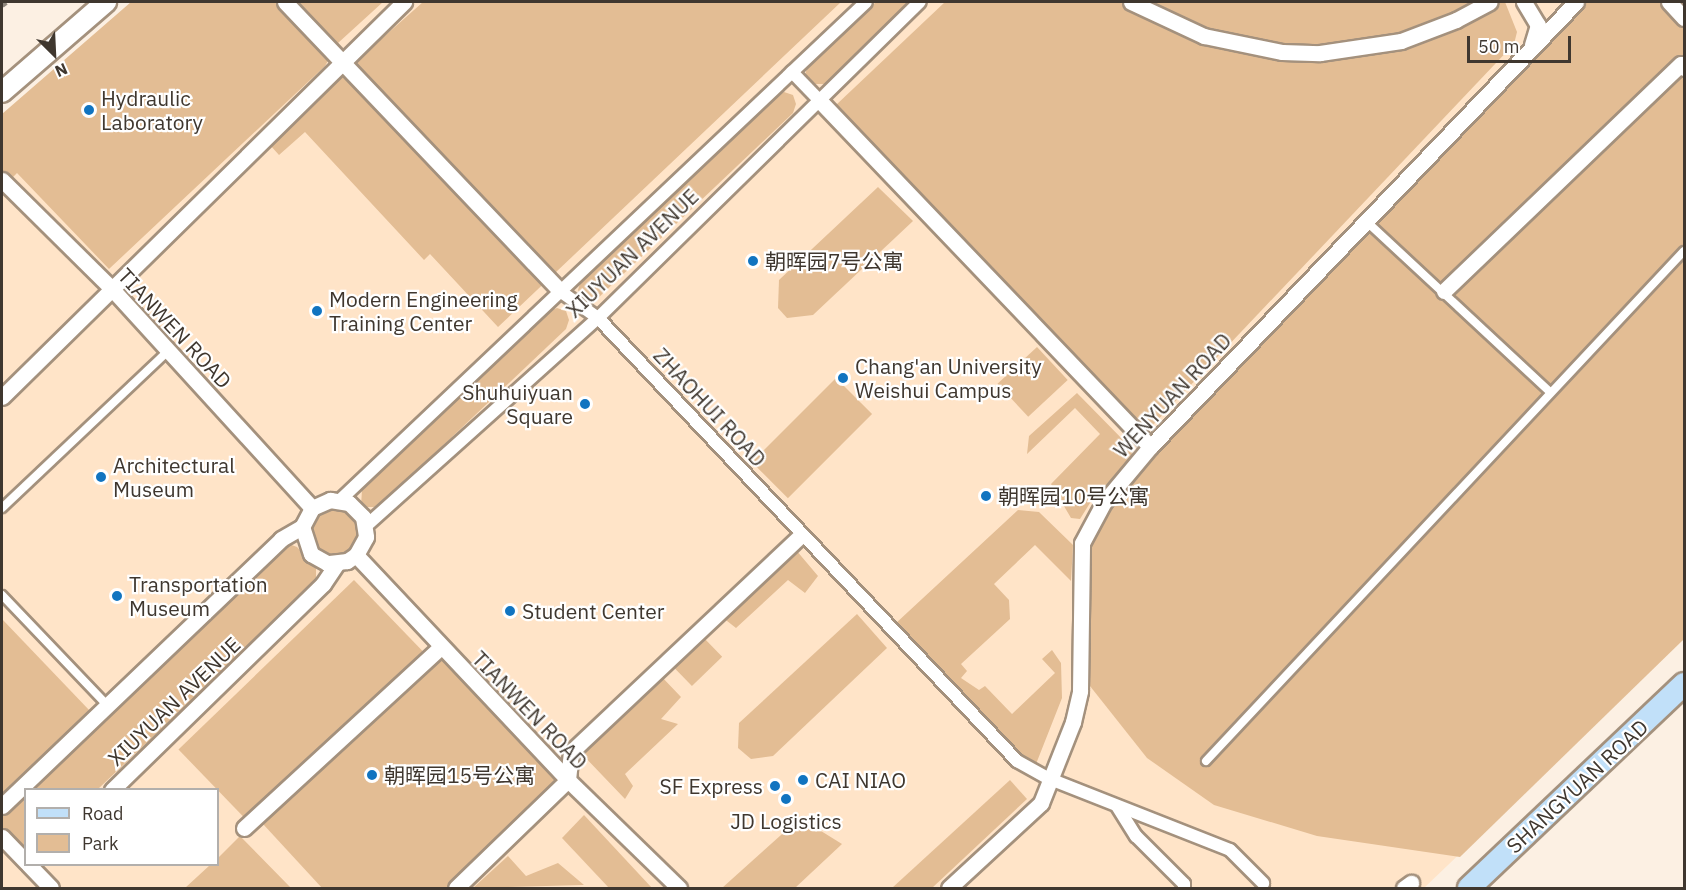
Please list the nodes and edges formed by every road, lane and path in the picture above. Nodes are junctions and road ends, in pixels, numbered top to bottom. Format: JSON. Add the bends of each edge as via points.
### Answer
{"nodes":[{"id":1,"x":106,"y":2,"type":"edge"},
{"id":2,"x":285,"y":2,"type":"edge"},
{"id":3,"x":404,"y":2,"type":"edge"},
{"id":4,"x":866,"y":2,"type":"edge"},
{"id":5,"x":920,"y":2,"type":"edge"},
{"id":6,"x":1131,"y":2,"type":"edge"},
{"id":7,"x":1490,"y":2,"type":"edge"},
{"id":8,"x":1524,"y":2,"type":"edge"},
{"id":9,"x":1576,"y":2,"type":"edge"},
{"id":10,"x":1669,"y":2,"type":"edge"},
{"id":11,"x":1684,"y":18,"type":"edge"},
{"id":12,"x":1532,"y":46,"type":"junction"},
{"id":13,"x":341,"y":61,"type":"junction"},
{"id":14,"x":1684,"y":68,"type":"edge"},
{"id":15,"x":792,"y":72,"type":"junction"},
{"id":16,"x":2,"y":92,"type":"edge"},
{"id":17,"x":818,"y":99,"type":"junction"},
{"id":18,"x":2,"y":180,"type":"edge"},
{"id":19,"x":1366,"y":221,"type":"junction"},
{"id":20,"x":1684,"y":251,"type":"edge"},
{"id":21,"x":113,"y":290,"type":"junction"},
{"id":22,"x":560,"y":291,"type":"junction"},
{"id":23,"x":1444,"y":291,"type":"junction"},
{"id":24,"x":598,"y":318,"type":"junction"},
{"id":25,"x":168,"y":351,"type":"junction"},
{"id":26,"x":1550,"y":392,"type":"junction"},
{"id":27,"x":2,"y":397,"type":"edge"},
{"id":28,"x":1149,"y":447,"type":"junction"},
{"id":29,"x":340,"y":500,"type":"junction"},
{"id":30,"x":2,"y":508,"type":"edge"},
{"id":31,"x":312,"y":508,"type":"junction"},
{"id":32,"x":366,"y":526,"type":"junction"},
{"id":33,"x":302,"y":527,"type":"junction"},
{"id":34,"x":801,"y":535,"type":"junction"},
{"id":35,"x":356,"y":555,"type":"junction"},
{"id":36,"x":337,"y":563,"type":"junction"},
{"id":37,"x":2,"y":595,"type":"edge"},
{"id":38,"x":441,"y":647,"type":"junction"},
{"id":39,"x":1684,"y":684,"type":"edge"},
{"id":40,"x":1684,"y":704,"type":"edge"},
{"id":41,"x":107,"y":705,"type":"junction"},
{"id":42,"x":1206,"y":761,"type":"dead end"},
{"id":43,"x":1050,"y":779,"type":"junction"},
{"id":44,"x":568,"y":780,"type":"junction"},
{"id":45,"x":113,"y":788,"type":"edge"},
{"id":46,"x":2,"y":806,"type":"edge"},
{"id":47,"x":1117,"y":806,"type":"junction"},
{"id":48,"x":244,"y":828,"type":"dead end"},
{"id":49,"x":2,"y":837,"type":"edge"},
{"id":50,"x":24,"y":860,"type":"edge"},
{"id":51,"x":30,"y":866,"type":"edge"},
{"id":52,"x":1263,"y":883,"type":"dead end"},
{"id":53,"x":51,"y":888,"type":"edge"},
{"id":54,"x":456,"y":888,"type":"edge"},
{"id":55,"x":679,"y":888,"type":"edge"},
{"id":56,"x":949,"y":888,"type":"edge"},
{"id":57,"x":1184,"y":888,"type":"edge"},
{"id":58,"x":1469,"y":888,"type":"edge"},
{"id":59,"x":1490,"y":888,"type":"edge"}],
"edges":[{"from":1,"to":16,"type":"street"},
{"from":2,"to":13,"type":"street","name":"ZHAOHUI ROAD"},
{"from":3,"to":13,"type":"street"},
{"from":4,"to":15,"type":"street","name":"XIUYUAN AVENUE"},
{"from":5,"to":17,"type":"street","name":"XIUYUAN AVENUE"},
{"from":6,"to":7,"type":"street","via":[[1204,36],[1282,52],[1320,53],[1401,41],[1456,21]]},
{"from":8,"to":12,"type":"street","via":[[1538,25]]},
{"from":9,"to":12,"type":"street","name":"WENYUAN ROAD"},
{"from":10,"to":11,"type":"street"},
{"from":12,"to":19,"type":"street","name":"WENYUAN ROAD"},
{"from":13,"to":21,"type":"street"},
{"from":13,"to":22,"type":"street","name":"ZHAOHUI ROAD"},
{"from":14,"to":23,"type":"street","via":[[1681,64]]},
{"from":15,"to":17,"type":"street"},
{"from":15,"to":22,"type":"street","name":"XIUYUAN AVENUE"},
{"from":17,"to":24,"type":"street","name":"XIUYUAN AVENUE"},
{"from":17,"to":28,"type":"street"},
{"from":18,"to":21,"type":"street","name":"TIANWEN ROAD"},
{"from":19,"to":23,"type":"lane"},
{"from":19,"to":28,"type":"street","name":"WENYUAN ROAD"},
{"from":20,"to":26,"type":"lane"},
{"from":21,"to":25,"type":"street","name":"TIANWEN ROAD"},
{"from":21,"to":27,"type":"street"},
{"from":22,"to":24,"type":"street","name":"ZHAOHUI ROAD"},
{"from":22,"to":29,"type":"street","name":"XIUYUAN AVENUE"},
{"from":23,"to":26,"type":"lane"},
{"from":24,"to":32,"type":"street","name":"XIUYUAN AVENUE"},
{"from":24,"to":34,"type":"street","name":"ZHAOHUI ROAD"},
{"from":25,"to":30,"type":"lane"},
{"from":25,"to":31,"type":"street","name":"TIANWEN ROAD"},
{"from":26,"to":42,"type":"lane"},
{"from":28,"to":43,"type":"street","name":"WENYUAN ROAD","via":[[1104,502],[1082,543],[1080,691],[1073,723]]},
{"from":29,"to":31,"type":"street"},
{"from":29,"to":32,"type":"street","via":[[357,509]]},
{"from":31,"to":33,"type":"street"},
{"from":32,"to":35,"type":"street","via":[[366,537]]},
{"from":33,"to":36,"type":"street","via":[[311,554]]},
{"from":33,"to":41,"type":"street","name":"XIUYUAN AVENUE","via":[[281,539]]},
{"from":34,"to":43,"type":"street","name":"ZHAOHUI ROAD","via":[[1017,761]]},
{"from":34,"to":44,"type":"street","via":[[571,752]]},
{"from":35,"to":36,"type":"street"},
{"from":35,"to":38,"type":"street","name":"TIANWEN ROAD"},
{"from":36,"to":45,"type":"street","name":"XIUYUAN AVENUE","via":[[323,584]]},
{"from":37,"to":41,"type":"lane"},
{"from":38,"to":44,"type":"street","name":"TIANWEN ROAD"},
{"from":38,"to":48,"type":"street"},
{"from":39,"to":58,"type":"main road","name":"SHANGYUAN ROAD"},
{"from":40,"to":59,"type":"main road","name":"SHANGYUAN ROAD"},
{"from":41,"to":46,"type":"street","name":"XIUYUAN AVENUE"},
{"from":43,"to":47,"type":"street","name":"ZHAOHUI ROAD"},
{"from":43,"to":56,"type":"street","name":"WENYUAN ROAD","via":[[1041,802]]},
{"from":44,"to":54,"type":"street"},
{"from":44,"to":55,"type":"street","name":"TIANWEN ROAD"},
{"from":47,"to":52,"type":"street","name":"ZHAOHUI ROAD","via":[[1230,850]]},
{"from":47,"to":57,"type":"street","via":[[1136,836]]},
{"from":49,"to":50,"type":"street"},
{"from":51,"to":53,"type":"street"}]}
